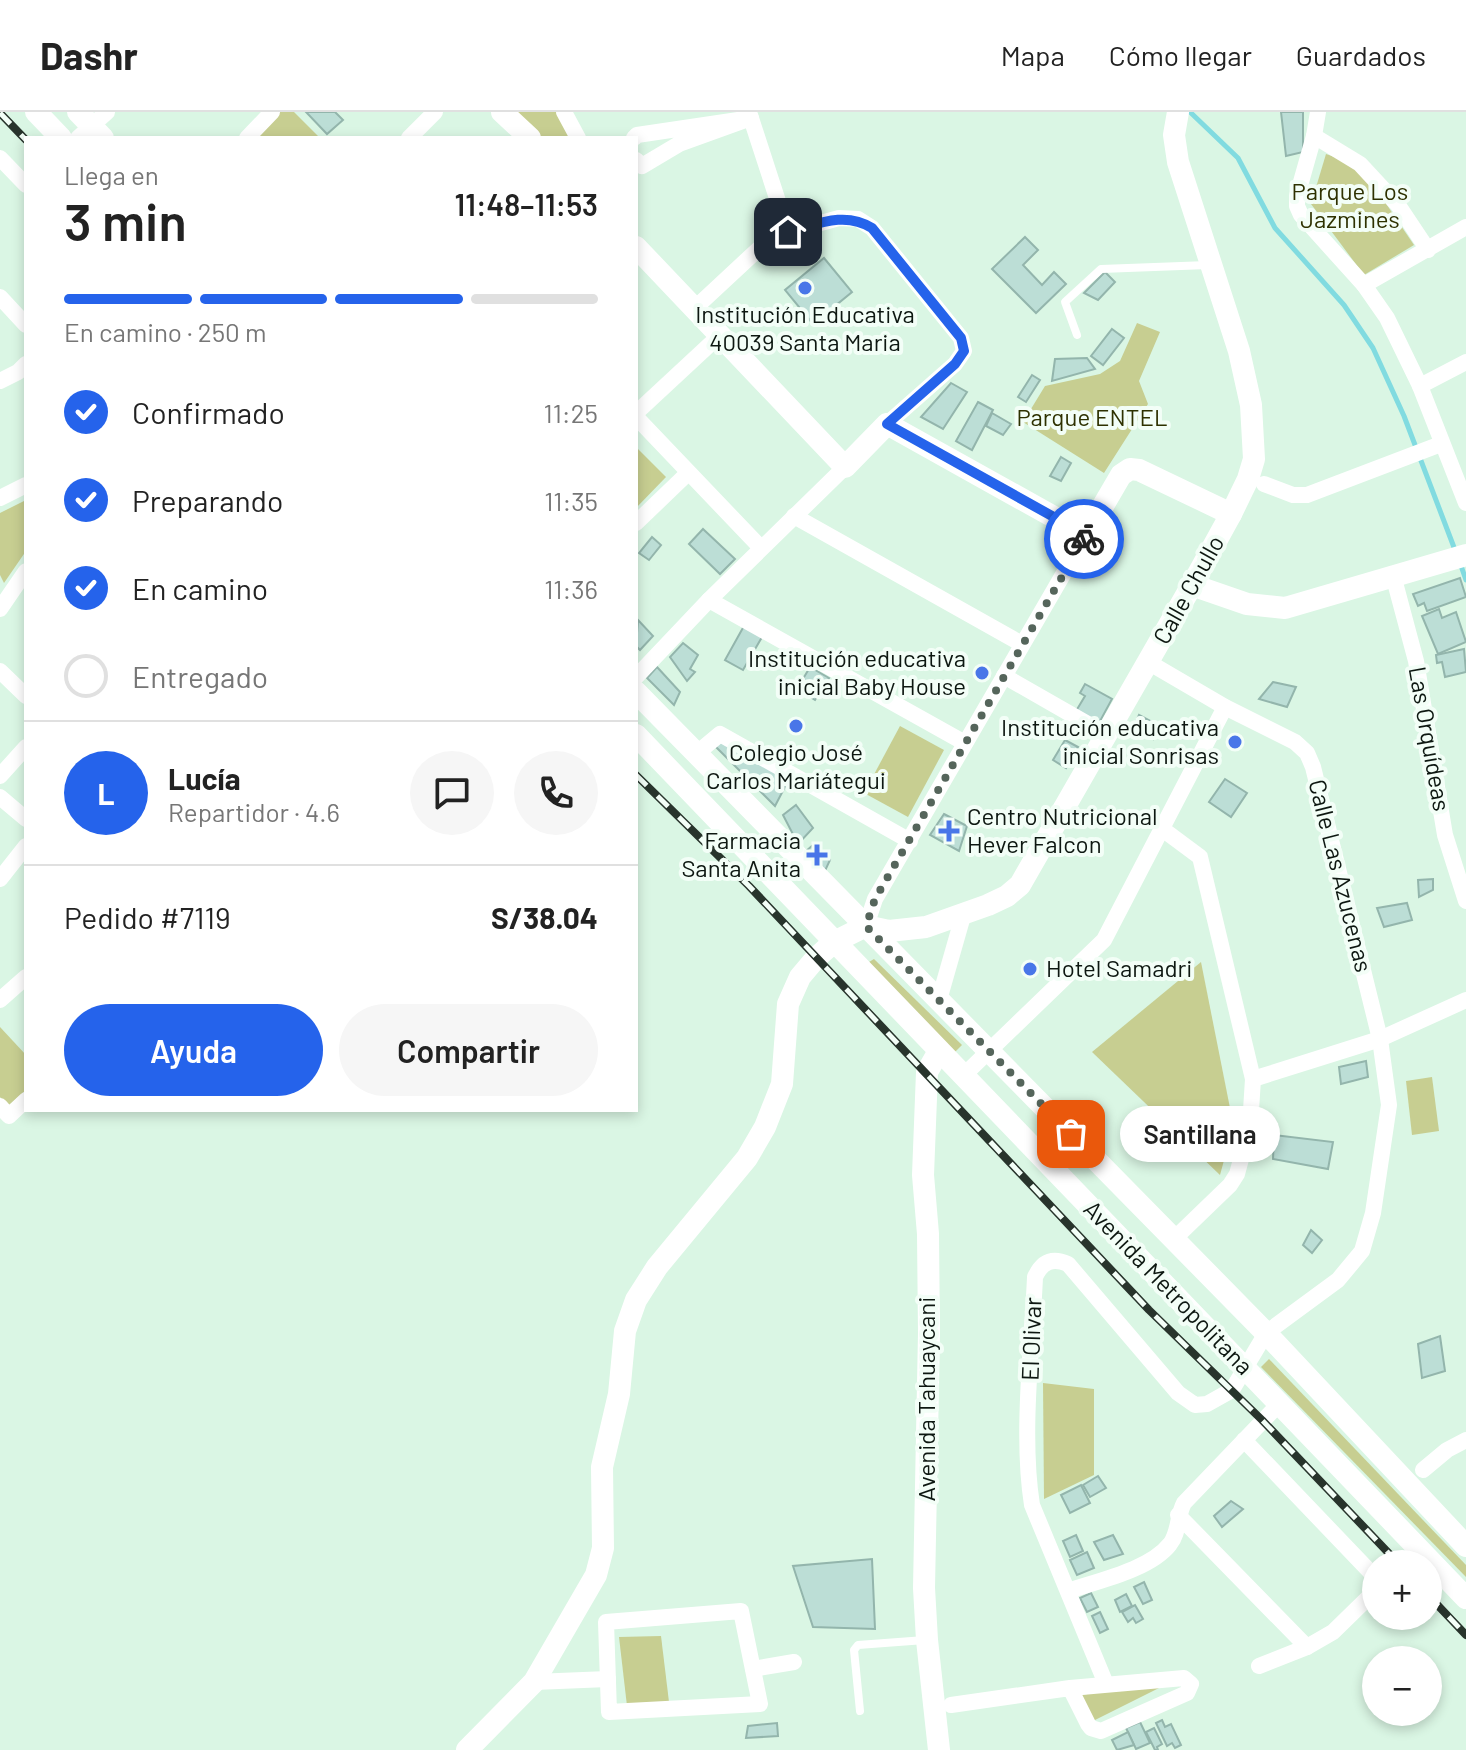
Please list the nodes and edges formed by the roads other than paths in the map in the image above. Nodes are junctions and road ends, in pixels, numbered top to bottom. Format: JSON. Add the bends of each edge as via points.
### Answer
{"nodes":[{"id":1,"x":36,"y":112,"type":"edge"},
{"id":2,"x":272,"y":112,"type":"edge"},
{"id":3,"x":435,"y":112,"type":"edge"},
{"id":4,"x":502,"y":112,"type":"edge"},
{"id":5,"x":564,"y":112,"type":"edge"},
{"id":6,"x":1318,"y":112,"type":"edge"},
{"id":7,"x":1177,"y":114,"type":"edge"},
{"id":8,"x":750,"y":115,"type":"edge"},
{"id":9,"x":59,"y":136,"type":"edge"},
{"id":10,"x":249,"y":136,"type":"edge"},
{"id":11,"x":411,"y":136,"type":"edge"},
{"id":12,"x":528,"y":136,"type":"edge"},
{"id":13,"x":577,"y":136,"type":"edge"},
{"id":14,"x":636,"y":136,"type":"edge"},
{"id":15,"x":1314,"y":136,"type":"junction"},
{"id":16,"x":0,"y":158,"type":"edge"},
{"id":17,"x":638,"y":162,"type":"edge"},
{"id":18,"x":24,"y":183,"type":"edge"},
{"id":19,"x":1466,"y":227,"type":"edge"},
{"id":20,"x":788,"y":232,"type":"junction"},
{"id":21,"x":1428,"y":250,"type":"junction"},
{"id":22,"x":638,"y":251,"type":"edge"},
{"id":23,"x":1212,"y":265,"type":"junction"},
{"id":24,"x":1364,"y":285,"type":"junction"},
{"id":25,"x":0,"y":297,"type":"edge"},
{"id":26,"x":694,"y":309,"type":"junction"},
{"id":27,"x":24,"y":323,"type":"edge"},
{"id":28,"x":720,"y":335,"type":"junction"},
{"id":29,"x":1077,"y":335,"type":"dead end"},
{"id":30,"x":1466,"y":362,"type":"edge"},
{"id":31,"x":24,"y":366,"type":"edge"},
{"id":32,"x":0,"y":381,"type":"edge"},
{"id":33,"x":1420,"y":386,"type":"junction"},
{"id":34,"x":638,"y":413,"type":"edge"},
{"id":35,"x":638,"y":417,"type":"edge"},
{"id":36,"x":887,"y":424,"type":"junction"},
{"id":37,"x":1426,"y":450,"type":"junction"},
{"id":38,"x":845,"y":467,"type":"junction"},
{"id":39,"x":688,"y":473,"type":"junction"},
{"id":40,"x":1264,"y":484,"type":"dead end"},
{"id":41,"x":24,"y":486,"type":"edge"},
{"id":42,"x":0,"y":498,"type":"edge"},
{"id":43,"x":1466,"y":503,"type":"edge"},
{"id":44,"x":1231,"y":514,"type":"junction"},
{"id":45,"x":794,"y":516,"type":"junction"},
{"id":46,"x":638,"y":521,"type":"edge"},
{"id":47,"x":1086,"y":535,"type":"junction"},
{"id":48,"x":761,"y":548,"type":"junction"},
{"id":49,"x":1465,"y":555,"type":"edge"},
{"id":50,"x":24,"y":574,"type":"edge"},
{"id":51,"x":1397,"y":574,"type":"junction"},
{"id":52,"x":1192,"y":585,"type":"junction"},
{"id":53,"x":709,"y":600,"type":"junction"},
{"id":54,"x":0,"y":609,"type":"edge"},
{"id":55,"x":1022,"y":644,"type":"junction"},
{"id":56,"x":1148,"y":662,"type":"junction"},
{"id":57,"x":0,"y":671,"type":"edge"},
{"id":58,"x":638,"y":675,"type":"edge"},
{"id":59,"x":1004,"y":676,"type":"junction"},
{"id":60,"x":24,"y":694,"type":"edge"},
{"id":61,"x":638,"y":694,"type":"edge"},
{"id":62,"x":1225,"y":707,"type":"junction"},
{"id":63,"x":1107,"y":735,"type":"junction"},
{"id":64,"x":638,"y":737,"type":"edge"},
{"id":65,"x":965,"y":743,"type":"junction"},
{"id":66,"x":24,"y":749,"type":"edge"},
{"id":67,"x":696,"y":754,"type":"junction"},
{"id":68,"x":0,"y":776,"type":"edge"},
{"id":69,"x":0,"y":797,"type":"edge"},
{"id":70,"x":24,"y":817,"type":"edge"},
{"id":71,"x":1161,"y":828,"type":"junction"},
{"id":72,"x":910,"y":841,"type":"junction"},
{"id":73,"x":24,"y":849,"type":"edge"},
{"id":74,"x":0,"y":879,"type":"edge"},
{"id":75,"x":1466,"y":901,"type":"edge"},
{"id":76,"x":963,"y":916,"type":"junction"},
{"id":77,"x":866,"y":926,"type":"junction"},
{"id":78,"x":834,"y":942,"type":"junction"},
{"id":79,"x":24,"y":979,"type":"edge"},
{"id":80,"x":0,"y":1000,"type":"edge"},
{"id":81,"x":939,"y":1000,"type":"junction"},
{"id":82,"x":1466,"y":1000,"type":"edge"},
{"id":83,"x":1380,"y":1039,"type":"junction"},
{"id":84,"x":988,"y":1050,"type":"junction"},
{"id":85,"x":939,"y":1051,"type":"junction"},
{"id":86,"x":963,"y":1076,"type":"junction"},
{"id":87,"x":1253,"y":1079,"type":"junction"},
{"id":88,"x":24,"y":1101,"type":"edge"},
{"id":89,"x":4,"y":1111,"type":"edge"},
{"id":90,"x":1174,"y":1239,"type":"junction"},
{"id":91,"x":1266,"y":1333,"type":"junction"},
{"id":92,"x":1244,"y":1368,"type":"junction"},
{"id":93,"x":1279,"y":1404,"type":"junction"},
{"id":94,"x":1244,"y":1440,"type":"junction"},
{"id":95,"x":1466,"y":1440,"type":"edge"},
{"id":96,"x":1415,"y":1477,"type":"junction"},
{"id":97,"x":1381,"y":1510,"type":"junction"},
{"id":98,"x":1178,"y":1515,"type":"junction"},
{"id":99,"x":1466,"y":1546,"type":"edge"},
{"id":100,"x":1362,"y":1563,"type":"edge"},
{"id":101,"x":1068,"y":1591,"type":"junction"},
{"id":102,"x":1466,"y":1598,"type":"edge"},
{"id":103,"x":1362,"y":1604,"type":"edge"},
{"id":104,"x":927,"y":1640,"type":"junction"},
{"id":105,"x":1307,"y":1647,"type":"junction"},
{"id":106,"x":794,"y":1662,"type":"dead end"},
{"id":107,"x":1259,"y":1666,"type":"dead end"},
{"id":108,"x":753,"y":1669,"type":"junction"},
{"id":109,"x":608,"y":1679,"type":"junction"},
{"id":110,"x":534,"y":1682,"type":"junction"},
{"id":111,"x":1106,"y":1684,"type":"junction"},
{"id":112,"x":1070,"y":1688,"type":"junction"},
{"id":113,"x":951,"y":1705,"type":"dead end"},
{"id":114,"x":860,"y":1711,"type":"dead end"},
{"id":115,"x":467,"y":1750,"type":"edge"},
{"id":116,"x":939,"y":1750,"type":"edge"}],
"edges":[{"from":1,"to":9,"type":"main road"},
{"from":2,"to":10,"type":"street"},
{"from":3,"to":11,"type":"street"},
{"from":4,"to":12,"type":"main road"},
{"from":5,"to":13,"type":"street"},
{"from":6,"to":15,"type":"street"},
{"from":7,"to":23,"type":"main road","name":"Calle Chullo","via":[[1178,162]]},
{"from":8,"to":14,"type":"street"},
{"from":8,"to":17,"type":"street","via":[[679,144],[642,166]]},
{"from":8,"to":20,"type":"street"},
{"from":15,"to":21,"type":"street","via":[[1360,164],[1398,205]]},
{"from":15,"to":24,"type":"street","via":[[1297,206]]},
{"from":16,"to":18,"type":"street"},
{"from":19,"to":21,"type":"street"},
{"from":20,"to":26,"type":"street","via":[[765,243]]},
{"from":20,"to":36,"type":"street","via":[[839,218],[858,219],[872,228],[961,338],[964,351],[955,364]]},
{"from":21,"to":24,"type":"street"},
{"from":22,"to":26,"type":"main road"},
{"from":23,"to":29,"type":"lane","via":[[1101,269],[1065,302]]},
{"from":23,"to":44,"type":"main road","name":"Calle Chullo","via":[[1239,351],[1254,438],[1248,479]]},
{"from":24,"to":33,"type":"street","via":[[1387,318]]},
{"from":25,"to":27,"type":"street"},
{"from":26,"to":28,"type":"main road"},
{"from":28,"to":34,"type":"street"},
{"from":28,"to":38,"type":"main road"},
{"from":30,"to":33,"type":"street"},
{"from":31,"to":32,"type":"street"},
{"from":33,"to":37,"type":"street"},
{"from":35,"to":39,"type":"street"},
{"from":36,"to":38,"type":"main road"},
{"from":36,"to":47,"type":"main road"},
{"from":37,"to":40,"type":"street","via":[[1307,495]]},
{"from":37,"to":43,"type":"street"},
{"from":38,"to":45,"type":"street"},
{"from":39,"to":46,"type":"street"},
{"from":39,"to":48,"type":"street"},
{"from":41,"to":42,"type":"street"},
{"from":44,"to":47,"type":"main road","via":[[1130,469],[1121,475]]},
{"from":44,"to":52,"type":"main road","name":"Calle Chullo"},
{"from":45,"to":48,"type":"street"},
{"from":45,"to":55,"type":"street"},
{"from":47,"to":55,"type":"street"},
{"from":48,"to":53,"type":"street"},
{"from":49,"to":51,"type":"main road"},
{"from":50,"to":54,"type":"street"},
{"from":51,"to":52,"type":"main road","via":[[1285,608],[1247,604]]},
{"from":51,"to":75,"type":"street","name":"Las Orquídeas","via":[[1445,835]]},
{"from":52,"to":56,"type":"main road","name":"Calle Chullo"},
{"from":53,"to":58,"type":"street"},
{"from":53,"to":65,"type":"street"},
{"from":55,"to":59,"type":"street"},
{"from":56,"to":62,"type":"street","name":"Calle Las Azucenas"},
{"from":56,"to":63,"type":"main road","name":"Calle Chullo"},
{"from":57,"to":60,"type":"street"},
{"from":59,"to":63,"type":"street"},
{"from":59,"to":65,"type":"street"},
{"from":61,"to":67,"type":"main road","name":"Avenida Metropolitana"},
{"from":62,"to":71,"type":"street"},
{"from":62,"to":83,"type":"street","name":"Calle Las Azucenas","via":[[1307,753]]},
{"from":63,"to":76,"type":"main road","name":"Calle Chullo","via":[[1020,885]]},
{"from":64,"to":78,"type":"main road","name":"Avenida Metropolitana"},
{"from":65,"to":72,"type":"street"},
{"from":66,"to":68,"type":"street"},
{"from":67,"to":72,"type":"street","via":[[720,734]]},
{"from":67,"to":77,"type":"main road","name":"Avenida Metropolitana"},
{"from":69,"to":70,"type":"street"},
{"from":71,"to":84,"type":"street","via":[[1104,940]]},
{"from":71,"to":87,"type":"street","via":[[1200,857]]},
{"from":72,"to":77,"type":"street","via":[[875,899]]},
{"from":73,"to":74,"type":"street"},
{"from":76,"to":77,"type":"main road","name":"Calle Chullo","via":[[889,931]]},
{"from":76,"to":81,"type":"street"},
{"from":77,"to":78,"type":"main road"},
{"from":77,"to":81,"type":"main road","name":"Avenida Metropolitana"},
{"from":78,"to":85,"type":"main road","name":"Avenida Metropolitana"},
{"from":78,"to":110,"type":"main road","via":[[800,977],[788,1004],[782,1084],[765,1127],[747,1158],[636,1300],[625,1331],[619,1394],[602,1467],[600,1561]]},
{"from":79,"to":80,"type":"street"},
{"from":81,"to":84,"type":"main road","name":"Avenida Metropolitana"},
{"from":82,"to":83,"type":"street"},
{"from":83,"to":87,"type":"street"},
{"from":83,"to":91,"type":"street","name":"Calle Las Azucenas","via":[[1389,1105],[1362,1251],[1338,1280]]},
{"from":84,"to":86,"type":"street"},
{"from":84,"to":90,"type":"main road","name":"Avenida Metropolitana"},
{"from":85,"to":86,"type":"main road","name":"Avenida Metropolitana"},
{"from":85,"to":104,"type":"main road","name":"Avenida Tahuaycani","via":[[927,1072],[923,1128],[928,1234]]},
{"from":86,"to":92,"type":"main road","name":"Avenida Metropolitana"},
{"from":87,"to":90,"type":"street","via":[[1250,1126],[1237,1174]]},
{"from":88,"to":89,"type":"street"},
{"from":90,"to":91,"type":"main road","name":"Avenida Metropolitana"},
{"from":91,"to":92,"type":"street"},
{"from":91,"to":96,"type":"main road","name":"Avenida Metropolitana"},
{"from":92,"to":93,"type":"main road","name":"Avenida Metropolitana"},
{"from":92,"to":101,"type":"street","name":"El Olivar","via":[[1232,1390],[1195,1405],[1178,1393],[1068,1264],[1048,1261],[1040,1267],[1035,1277],[1029,1481],[1032,1505]]},
{"from":93,"to":94,"type":"street"},
{"from":93,"to":97,"type":"main road","name":"Avenida Metropolitana"},
{"from":94,"to":98,"type":"street"},
{"from":94,"to":100,"type":"street"},
{"from":95,"to":96,"type":"street"},
{"from":96,"to":97,"type":"main road"},
{"from":96,"to":99,"type":"main road","name":"Avenida Metropolitana"},
{"from":97,"to":102,"type":"main road","name":"Avenida Metropolitana"},
{"from":98,"to":101,"type":"street","via":[[1176,1532],[1158,1555]]},
{"from":98,"to":105,"type":"street"},
{"from":101,"to":111,"type":"street","name":"El Olivar"},
{"from":103,"to":105,"type":"street","via":[[1333,1632]]},
{"from":104,"to":114,"type":"lane","via":[[858,1645],[854,1650]]},
{"from":104,"to":116,"type":"main road","name":"Avenida Tahuaycani"},
{"from":105,"to":107,"type":"street"},
{"from":106,"to":108,"type":"street"},
{"from":108,"to":109,"type":"street","via":[[760,1704],[609,1712]]},
{"from":108,"to":109,"type":"street","via":[[741,1611],[606,1622]]},
{"from":109,"to":110,"type":"street"},
{"from":110,"to":115,"type":"main road"},
{"from":111,"to":112,"type":"street"},
{"from":111,"to":112,"type":"street","via":[[1184,1678],[1191,1684],[1187,1693],[1101,1731],[1088,1724]]},
{"from":112,"to":113,"type":"street"}]}
